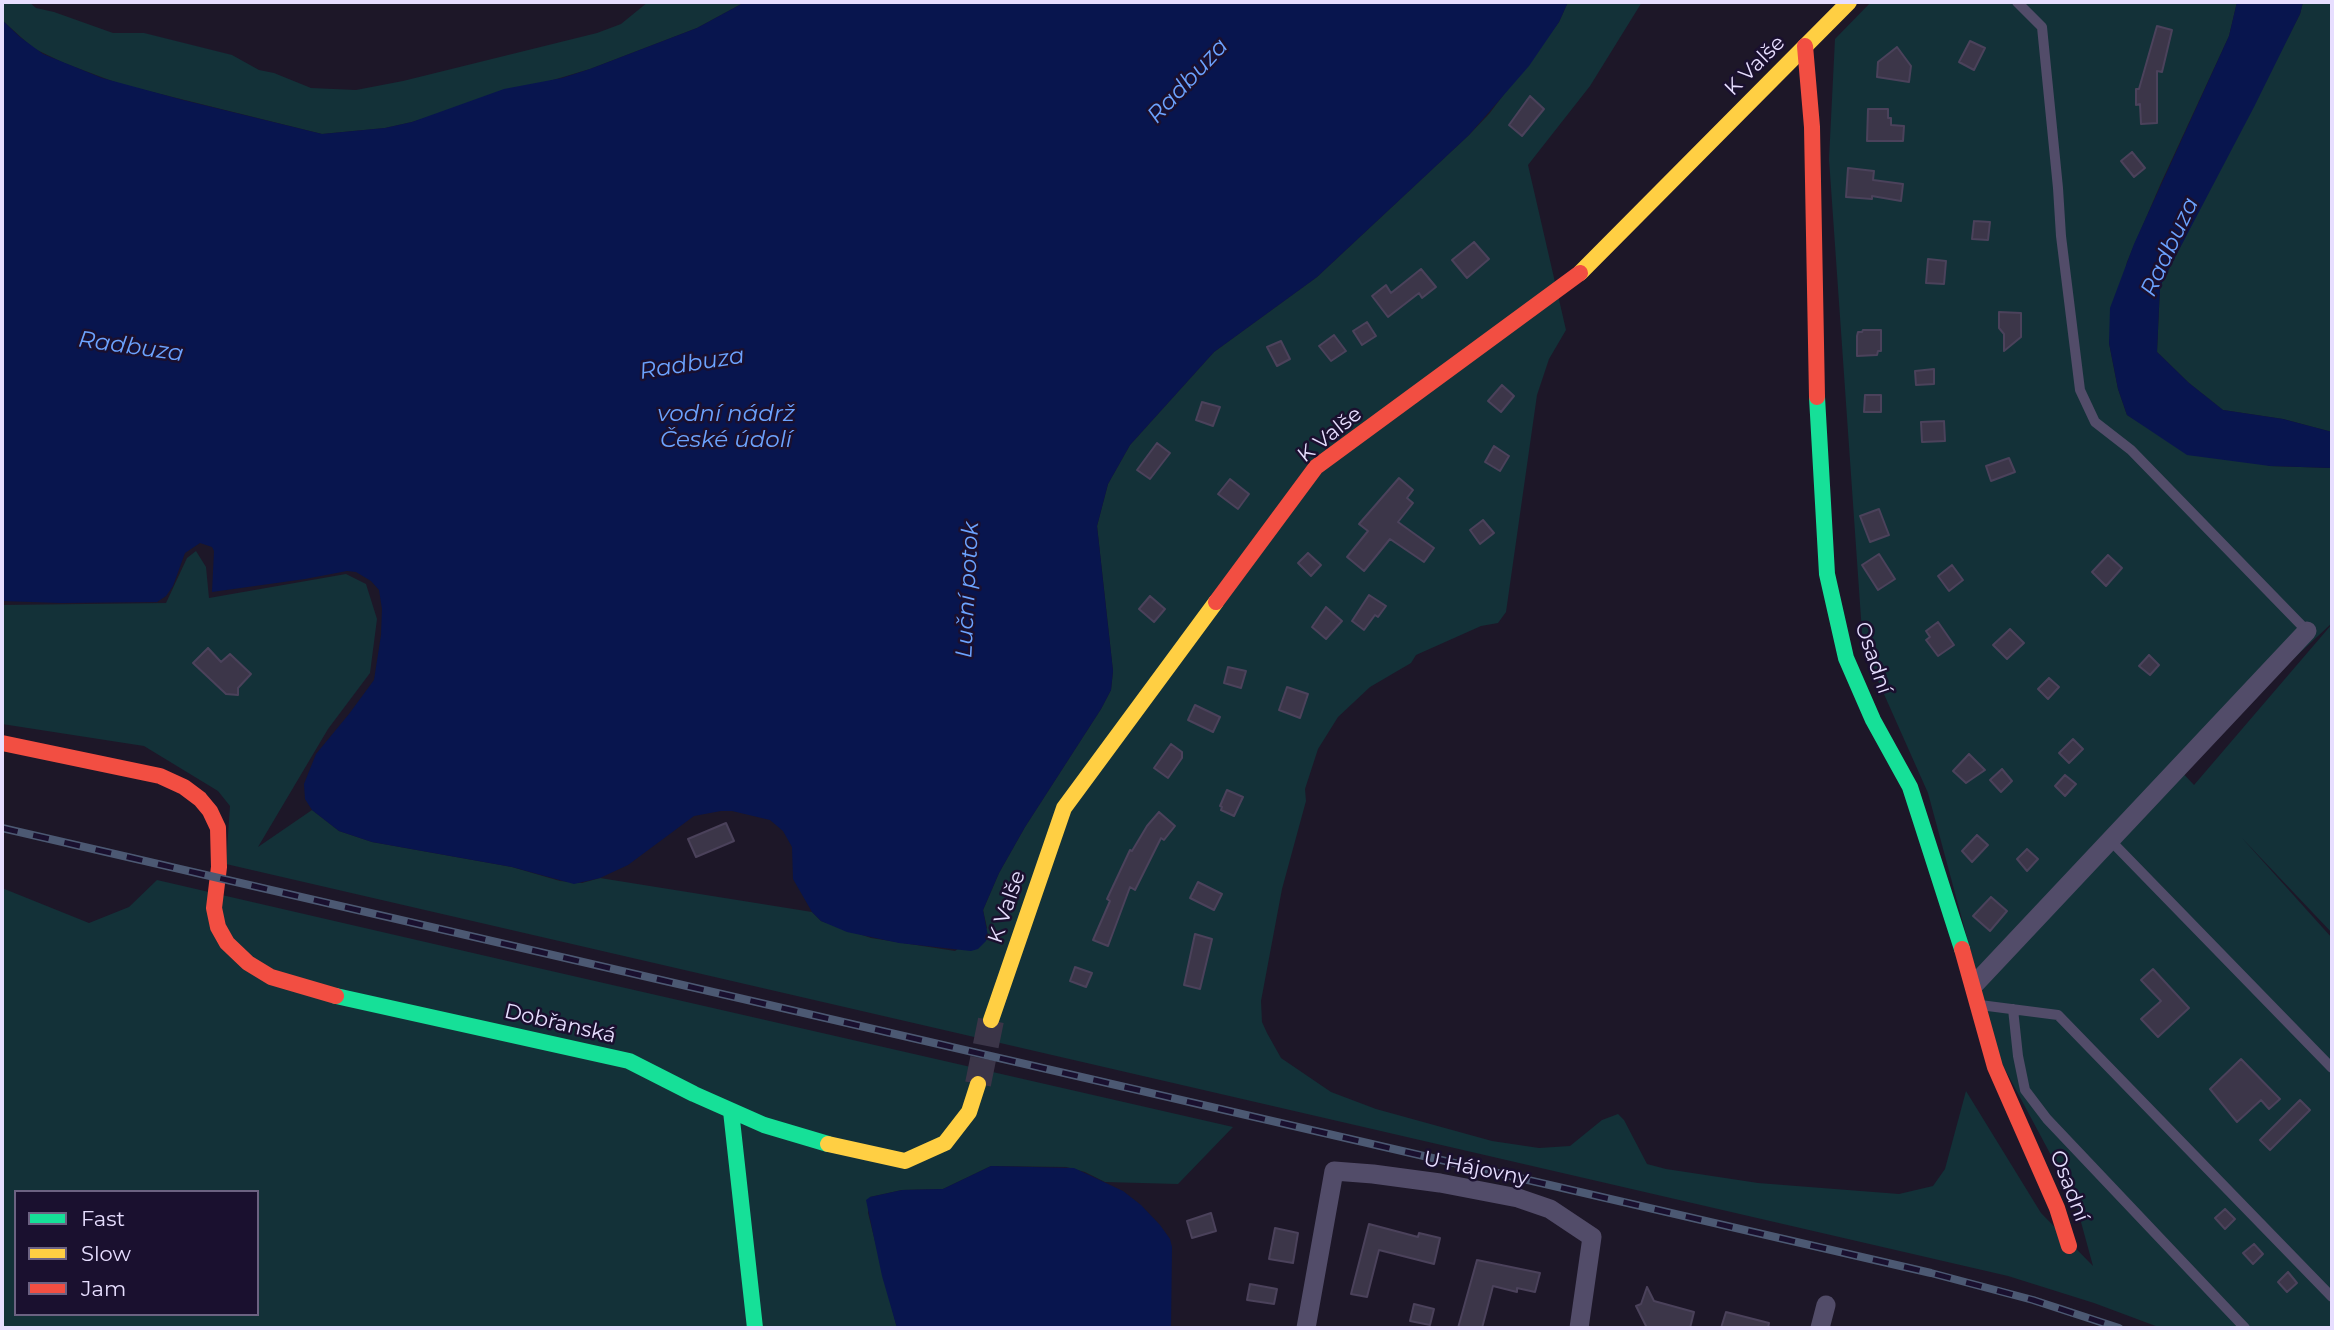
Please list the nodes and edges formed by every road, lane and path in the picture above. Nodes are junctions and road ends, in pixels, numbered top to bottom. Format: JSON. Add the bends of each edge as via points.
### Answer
{"nodes":[{"id":1,"x":1849,"y":2,"type":"edge"},
{"id":2,"x":2017,"y":2,"type":"edge"},
{"id":3,"x":1805,"y":46,"type":"junction"},
{"id":4,"x":2307,"y":631,"type":"joint"},
{"id":5,"x":2,"y":743,"type":"edge"},
{"id":6,"x":2110,"y":840,"type":"junction"},
{"id":7,"x":1975,"y":995,"type":"junction"},
{"id":8,"x":2013,"y":1009,"type":"junction"},
{"id":9,"x":991,"y":1020,"type":"tunnel mouth"},
{"id":10,"x":2332,"y":1068,"type":"edge"},
{"id":11,"x":978,"y":1084,"type":"tunnel mouth"},
{"id":12,"x":731,"y":1111,"type":"junction"},
{"id":13,"x":2069,"y":1247,"type":"dead end"},
{"id":14,"x":2332,"y":1297,"type":"edge"},
{"id":15,"x":1826,"y":1305,"type":"dead end"},
{"id":16,"x":755,"y":1328,"type":"edge"},
{"id":17,"x":1306,"y":1328,"type":"edge"},
{"id":18,"x":1579,"y":1328,"type":"edge"},
{"id":19,"x":1820,"y":1328,"type":"edge"},
{"id":20,"x":2245,"y":1328,"type":"edge"}],
"edges":[{"from":1,"to":3,"type":"street","name":"K Valše"},
{"from":2,"to":4,"type":"lane","via":[[2042,27],[2061,236],[2085,401],[2095,422],[2131,450]]},
{"from":3,"to":7,"type":"street","name":"Osadní","via":[[1812,127],[1816,380],[1827,575],[1846,658],[1872,720],[1910,787]]},
{"from":3,"to":9,"type":"street","name":"K Valše","via":[[1577,276],[1316,467],[1064,808]]},
{"from":4,"to":6,"type":"street"},
{"from":5,"to":12,"type":"street","name":"Dobřanská","via":[[160,776],[200,799],[218,828],[214,908],[218,927],[227,943],[271,978],[629,1062]]},
{"from":6,"to":7,"type":"street"},
{"from":6,"to":10,"type":"lane"},
{"from":7,"to":8,"type":"lane"},
{"from":7,"to":13,"type":"street","name":"Osadní","via":[[1995,1067],[2057,1208]]},
{"from":8,"to":14,"type":"lane","via":[[2059,1015]]},
{"from":8,"to":20,"type":"lane","via":[[2025,1090],[2046,1119]]},
{"from":11,"to":12,"type":"street","via":[[970,1112],[945,1143],[905,1161],[828,1144]]},
{"from":12,"to":16,"type":"street"},
{"from":15,"to":19,"type":"street"},
{"from":17,"to":18,"type":"street","name":"U Hájovny","via":[[1334,1171],[1440,1183],[1550,1209],[1592,1237]]}]}
